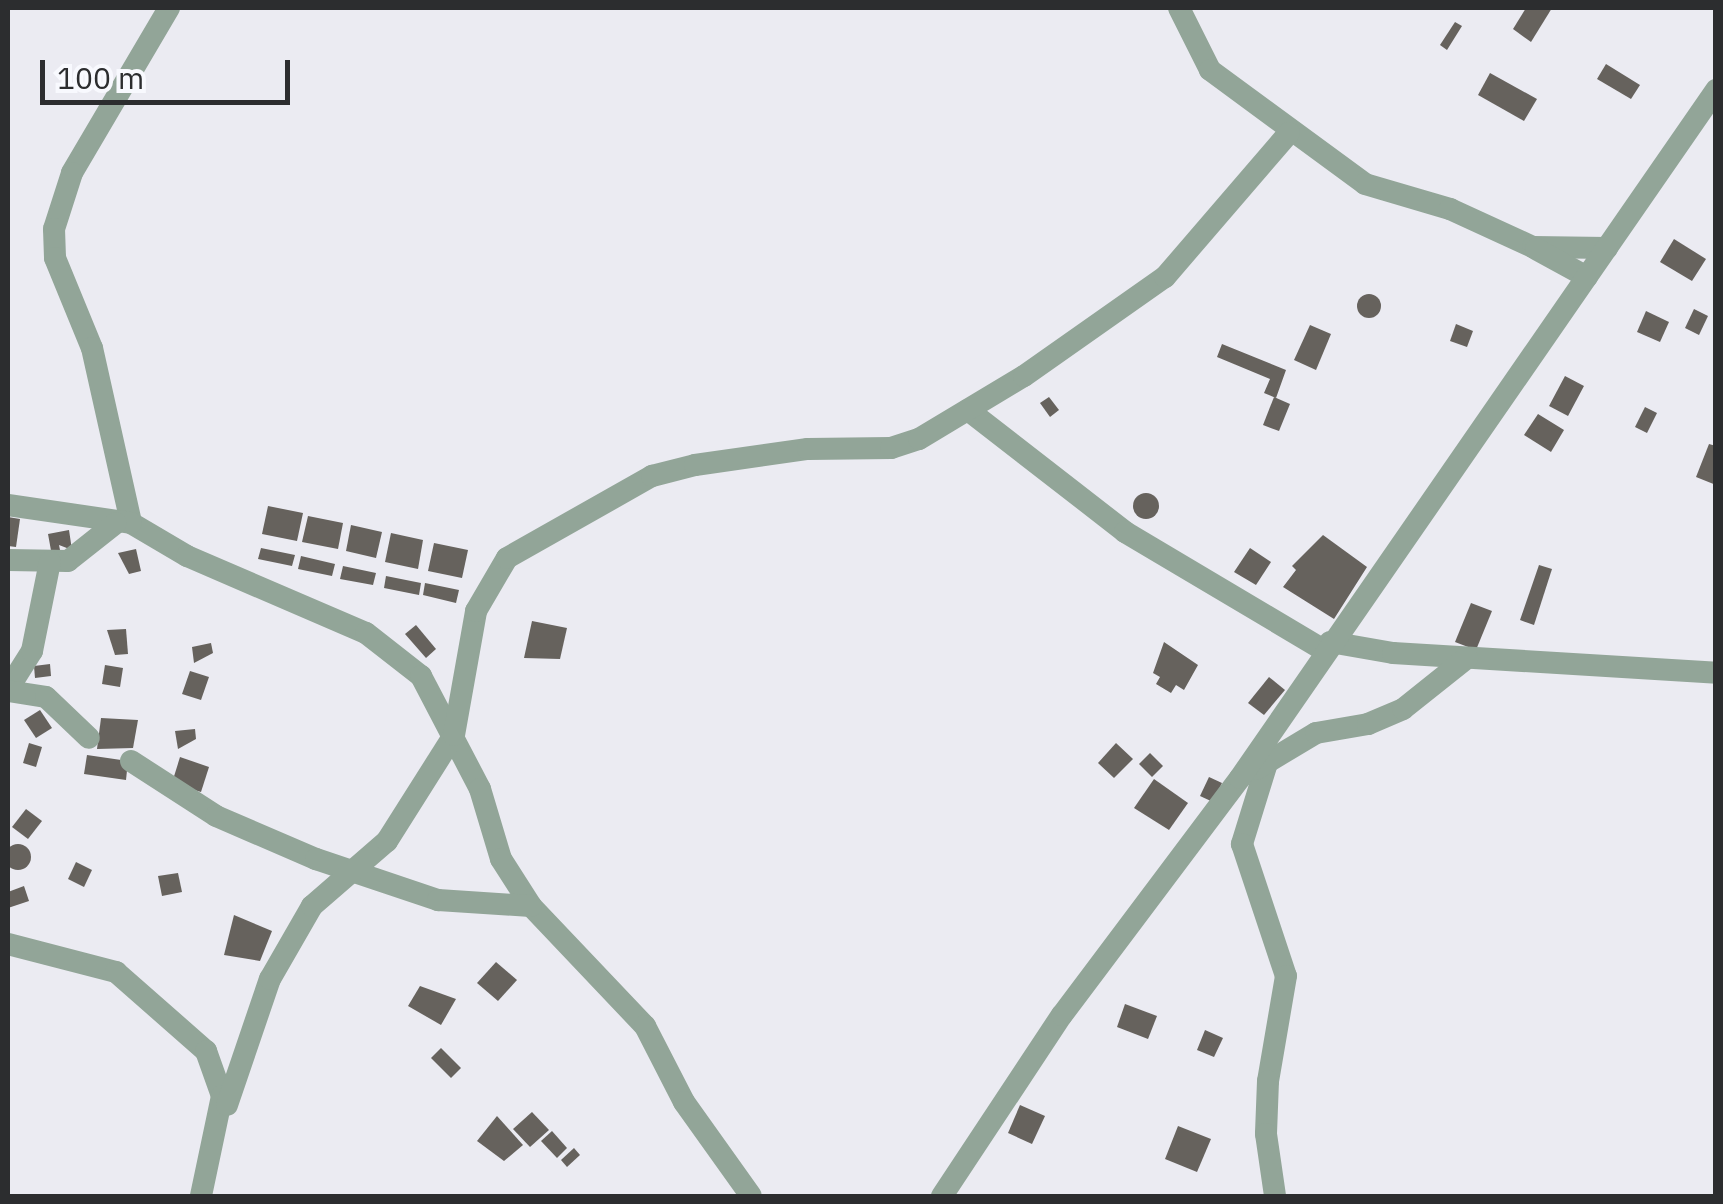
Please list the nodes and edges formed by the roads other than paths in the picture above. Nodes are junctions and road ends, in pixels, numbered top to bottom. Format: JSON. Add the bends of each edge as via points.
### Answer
{"nodes":[{"id":1,"x":169,"y":8,"type":"edge"},
{"id":2,"x":1179,"y":8,"type":"edge"},
{"id":3,"x":1716,"y":90,"type":"edge"},
{"id":4,"x":1289,"y":133,"type":"junction"},
{"id":5,"x":1533,"y":247,"type":"junction"},
{"id":6,"x":1607,"y":248,"type":"junction"},
{"id":7,"x":1587,"y":277,"type":"junction"},
{"id":8,"x":968,"y":410,"type":"junction"},
{"id":9,"x":8,"y":505,"type":"edge"},
{"id":10,"x":124,"y":523,"type":"junction"},
{"id":11,"x":8,"y":560,"type":"edge"},
{"id":12,"x":50,"y":562,"type":"junction"},
{"id":13,"x":1327,"y":646,"type":"junction"},
{"id":14,"x":1467,"y":658,"type":"junction"},
{"id":15,"x":1716,"y":673,"type":"edge"},
{"id":16,"x":8,"y":690,"type":"edge"},
{"id":17,"x":454,"y":735,"type":"junction"},
{"id":18,"x":89,"y":738,"type":"dead end"},
{"id":19,"x":132,"y":761,"type":"dead end"},
{"id":20,"x":1267,"y":764,"type":"junction"},
{"id":21,"x":1240,"y":778,"type":"junction"},
{"id":22,"x":354,"y":873,"type":"junction"},
{"id":23,"x":531,"y":906,"type":"junction"},
{"id":24,"x":8,"y":944,"type":"edge"},
{"id":25,"x":226,"y":1105,"type":"dead end"},
{"id":26,"x":201,"y":1196,"type":"edge"},
{"id":27,"x":751,"y":1196,"type":"edge"},
{"id":28,"x":942,"y":1196,"type":"edge"},
{"id":29,"x":1275,"y":1196,"type":"edge"}],
"edges":[{"from":1,"to":10,"type":"street","via":[[72,173],[54,228],[55,258],[92,348]]},
{"from":2,"to":4,"type":"street","via":[[1210,70]]},
{"from":3,"to":6,"type":"street"},
{"from":4,"to":5,"type":"street","via":[[1365,184],[1450,209]]},
{"from":4,"to":8,"type":"street","via":[[1165,277]]},
{"from":5,"to":6,"type":"street"},
{"from":5,"to":7,"type":"street"},
{"from":6,"to":7,"type":"street"},
{"from":7,"to":13,"type":"street"},
{"from":8,"to":13,"type":"street","via":[[1125,532]]},
{"from":8,"to":17,"type":"street","via":[[890,448],[808,450],[652,476],[525,544],[490,580],[476,611]]},
{"from":9,"to":10,"type":"street"},
{"from":10,"to":12,"type":"street","via":[[68,561]]},
{"from":10,"to":17,"type":"street","via":[[366,632],[421,676]]},
{"from":11,"to":12,"type":"street"},
{"from":12,"to":16,"type":"street","via":[[32,651]]},
{"from":13,"to":14,"type":"street"},
{"from":13,"to":21,"type":"street"},
{"from":14,"to":15,"type":"street"},
{"from":14,"to":20,"type":"street","via":[[1404,709],[1316,733]]},
{"from":16,"to":18,"type":"street","via":[[54,702]]},
{"from":17,"to":22,"type":"street","via":[[403,820]]},
{"from":17,"to":23,"type":"street","via":[[480,789],[501,859]]},
{"from":19,"to":22,"type":"street","via":[[216,816]]},
{"from":20,"to":21,"type":"street"},
{"from":20,"to":29,"type":"street","via":[[1242,844],[1286,976],[1268,1081],[1266,1134]]},
{"from":21,"to":28,"type":"street","via":[[1062,1015]]},
{"from":22,"to":23,"type":"street","via":[[438,900]]},
{"from":22,"to":25,"type":"street","via":[[312,906],[270,978]]},
{"from":23,"to":27,"type":"street","via":[[645,1026],[684,1102]]},
{"from":24,"to":26,"type":"street","via":[[116,972],[206,1051],[222,1096]]}]}
